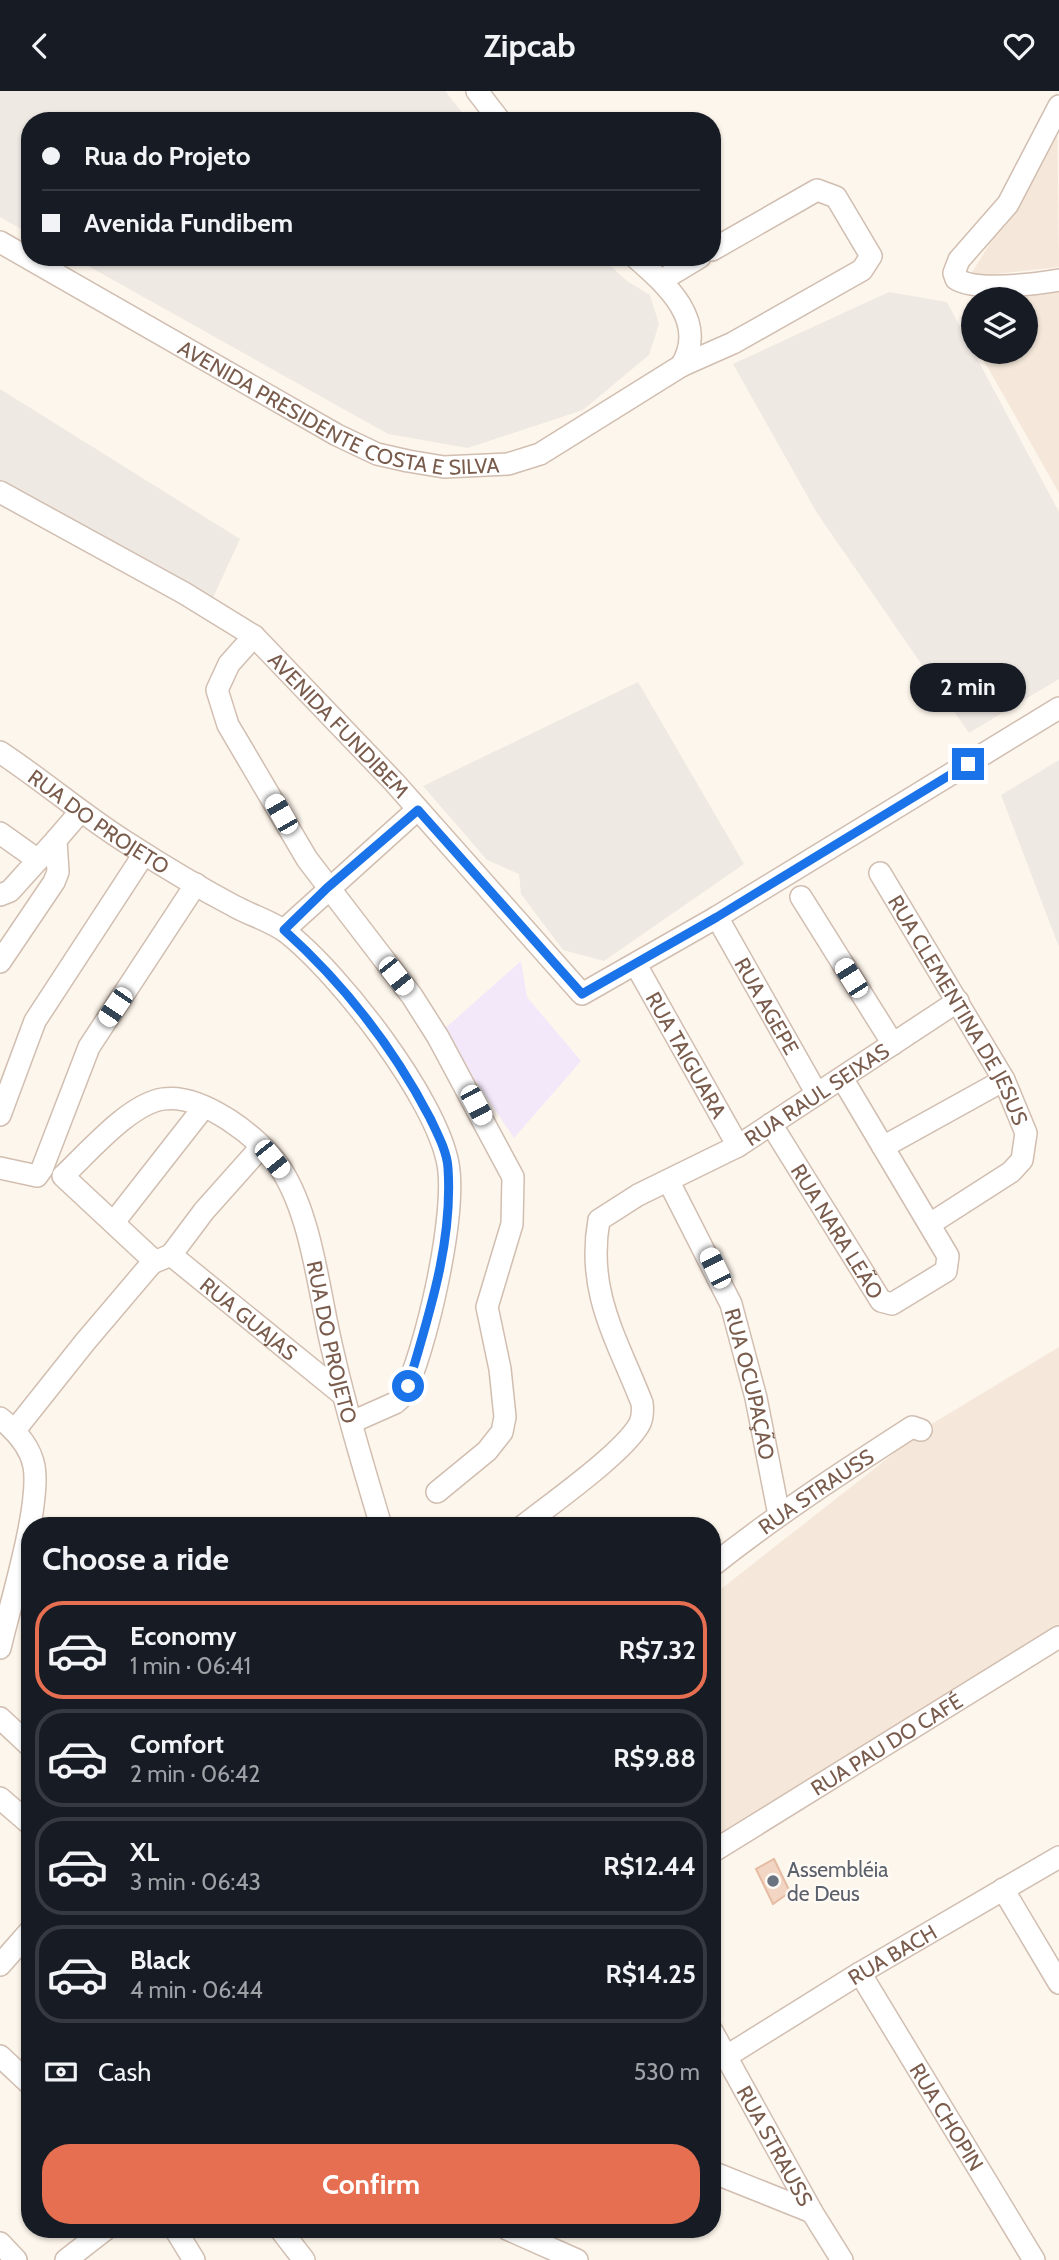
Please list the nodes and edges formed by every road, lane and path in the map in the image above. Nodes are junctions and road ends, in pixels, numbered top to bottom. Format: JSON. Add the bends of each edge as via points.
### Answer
{"nodes":[{"id":1,"x":477,"y":91,"type":"edge"},
{"id":2,"x":1059,"y":106,"type":"edge"},
{"id":3,"x":493,"y":112,"type":"edge"},
{"id":4,"x":0,"y":242,"type":"edge"},
{"id":5,"x":721,"y":245,"type":"edge"},
{"id":6,"x":21,"y":254,"type":"edge"},
{"id":7,"x":42,"y":266,"type":"edge"},
{"id":8,"x":646,"y":266,"type":"edge"},
{"id":9,"x":685,"y":266,"type":"edge"},
{"id":10,"x":662,"y":280,"type":"junction"},
{"id":11,"x":1059,"y":280,"type":"edge"},
{"id":12,"x":681,"y":366,"type":"junction"},
{"id":13,"x":0,"y":492,"type":"edge"},
{"id":14,"x":254,"y":636,"type":"junction"},
{"id":15,"x":1059,"y":708,"type":"edge"},
{"id":16,"x":0,"y":752,"type":"edge"},
{"id":17,"x":418,"y":810,"type":"junction"},
{"id":18,"x":80,"y":812,"type":"junction"},
{"id":19,"x":0,"y":832,"type":"edge"},
{"id":20,"x":56,"y":840,"type":"junction"},
{"id":21,"x":144,"y":854,"type":"junction"},
{"id":22,"x":38,"y":860,"type":"junction"},
{"id":23,"x":880,"y":873,"type":"dead end"},
{"id":24,"x":196,"y":884,"type":"junction"},
{"id":25,"x":327,"y":888,"type":"junction"},
{"id":26,"x":0,"y":895,"type":"edge"},
{"id":27,"x":801,"y":897,"type":"dead end"},
{"id":28,"x":717,"y":917,"type":"junction"},
{"id":29,"x":284,"y":930,"type":"junction"},
{"id":30,"x":0,"y":962,"type":"edge"},
{"id":31,"x":636,"y":965,"type":"junction"},
{"id":32,"x":958,"y":1001,"type":"junction"},
{"id":33,"x":893,"y":1044,"type":"junction"},
{"id":34,"x":842,"y":1078,"type":"junction"},
{"id":35,"x":1004,"y":1080,"type":"junction"},
{"id":36,"x":817,"y":1094,"type":"junction"},
{"id":37,"x":204,"y":1107,"type":"junction"},
{"id":38,"x":0,"y":1115,"type":"edge"},
{"id":39,"x":771,"y":1124,"type":"junction"},
{"id":40,"x":738,"y":1146,"type":"junction"},
{"id":41,"x":261,"y":1147,"type":"junction"},
{"id":42,"x":884,"y":1147,"type":"junction"},
{"id":43,"x":0,"y":1168,"type":"edge"},
{"id":44,"x":670,"y":1182,"type":"junction"},
{"id":45,"x":114,"y":1222,"type":"junction"},
{"id":46,"x":930,"y":1224,"type":"junction"},
{"id":47,"x":162,"y":1259,"type":"junction"},
{"id":48,"x":342,"y":1394,"type":"junction"},
{"id":49,"x":352,"y":1422,"type":"junction"},
{"id":50,"x":8,"y":1424,"type":"edge"},
{"id":51,"x":922,"y":1430,"type":"dead end"},
{"id":52,"x":437,"y":1492,"type":"dead end"},
{"id":53,"x":779,"y":1515,"type":"junction"},
{"id":54,"x":28,"y":1517,"type":"edge"},
{"id":55,"x":378,"y":1517,"type":"edge"},
{"id":56,"x":534,"y":1517,"type":"edge"},
{"id":57,"x":21,"y":1548,"type":"edge"},
{"id":58,"x":721,"y":1559,"type":"edge"},
{"id":59,"x":1059,"y":1637,"type":"edge"},
{"id":60,"x":0,"y":1648,"type":"edge"},
{"id":61,"x":0,"y":1718,"type":"edge"},
{"id":62,"x":21,"y":1738,"type":"edge"},
{"id":63,"x":0,"y":1798,"type":"edge"},
{"id":64,"x":21,"y":1816,"type":"edge"},
{"id":65,"x":721,"y":1846,"type":"edge"},
{"id":66,"x":1059,"y":1857,"type":"edge"},
{"id":67,"x":1003,"y":1889,"type":"junction"},
{"id":68,"x":21,"y":1941,"type":"edge"},
{"id":69,"x":0,"y":1965,"type":"edge"},
{"id":70,"x":860,"y":1973,"type":"junction"},
{"id":71,"x":1059,"y":1983,"type":"edge"},
{"id":72,"x":721,"y":2046,"type":"edge"},
{"id":73,"x":0,"y":2056,"type":"edge"},
{"id":74,"x":727,"y":2056,"type":"junction"},
{"id":75,"x":21,"y":2076,"type":"edge"},
{"id":76,"x":721,"y":2176,"type":"edge"},
{"id":77,"x":812,"y":2212,"type":"junction"},
{"id":78,"x":94,"y":2238,"type":"edge"},
{"id":79,"x":180,"y":2238,"type":"edge"},
{"id":80,"x":286,"y":2238,"type":"edge"},
{"id":81,"x":528,"y":2238,"type":"edge"},
{"id":82,"x":0,"y":2243,"type":"edge"},
{"id":83,"x":16,"y":2260,"type":"edge"},
{"id":84,"x":66,"y":2260,"type":"edge"},
{"id":85,"x":194,"y":2260,"type":"edge"},
{"id":86,"x":304,"y":2260,"type":"edge"},
{"id":87,"x":578,"y":2260,"type":"edge"},
{"id":88,"x":842,"y":2260,"type":"edge"},
{"id":89,"x":1034,"y":2260,"type":"edge"}],
"edges":[{"from":1,"to":3,"type":"street"},
{"from":2,"to":11,"type":"street","via":[[1008,204],[959,260],[954,273],[956,279],[970,284]]},
{"from":4,"to":6,"type":"street","name":"AVENIDA PRESIDENTE COSTA E SILVA"},
{"from":5,"to":12,"type":"street","name":"AVENIDA PRESIDENTE COSTA E SILVA","via":[[817,190],[836,197],[872,257],[862,270],[733,343]]},
{"from":7,"to":12,"type":"street","name":"AVENIDA PRESIDENTE COSTA E SILVA","via":[[337,435],[377,454],[444,467],[508,464],[540,454]]},
{"from":8,"to":10,"type":"street"},
{"from":9,"to":10,"type":"street"},
{"from":10,"to":12,"type":"street","via":[[690,322],[691,347]]},
{"from":13,"to":14,"type":"street","name":"AVENIDA FUNDIBEM"},
{"from":14,"to":17,"type":"street","name":"AVENIDA FUNDIBEM"},
{"from":14,"to":25,"type":"street","via":[[229,664],[216,690],[221,709]]},
{"from":15,"to":28,"type":"street","name":"AVENIDA FUNDIBEM"},
{"from":16,"to":18,"type":"street","name":"RUA DO PROJETO"},
{"from":17,"to":25,"type":"street"},
{"from":17,"to":31,"type":"street","name":"AVENIDA FUNDIBEM","via":[[582,994]]},
{"from":18,"to":20,"type":"street"},
{"from":18,"to":21,"type":"street","name":"RUA DO PROJETO"},
{"from":19,"to":22,"type":"street"},
{"from":20,"to":22,"type":"street"},
{"from":20,"to":30,"type":"street","via":[[58,872],[54,882]]},
{"from":21,"to":24,"type":"street","name":"RUA DO PROJETO"},
{"from":21,"to":38,"type":"street","via":[[35,1021]]},
{"from":22,"to":26,"type":"street","via":[[10,891]]},
{"from":23,"to":32,"type":"street","name":"RUA CLEMENTINA DE JESUS"},
{"from":24,"to":29,"type":"street","name":"RUA DO PROJETO"},
{"from":24,"to":43,"type":"street","via":[[89,1047],[37,1176]]},
{"from":25,"to":29,"type":"street"},
{"from":25,"to":52,"type":"street","via":[[439,1037],[513,1177],[512,1224],[487,1307],[500,1369],[502,1432],[487,1451]]},
{"from":27,"to":33,"type":"street"},
{"from":28,"to":31,"type":"street","name":"AVENIDA FUNDIBEM"},
{"from":28,"to":36,"type":"street","name":"RUA AGEPE"},
{"from":29,"to":49,"type":"street","name":"RUA DO PROJETO","via":[[332,976],[380,1036],[417,1093],[448,1165],[444,1250],[408,1386],[395,1403]]},
{"from":31,"to":40,"type":"street","name":"RUA TAIGUARA"},
{"from":32,"to":33,"type":"street","name":"RUA RAUL SEIXAS"},
{"from":32,"to":35,"type":"street","name":"RUA CLEMENTINA DE JESUS"},
{"from":33,"to":34,"type":"street","name":"RUA RAUL SEIXAS"},
{"from":34,"to":36,"type":"street","name":"RUA RAUL SEIXAS"},
{"from":34,"to":42,"type":"street"},
{"from":35,"to":42,"type":"street"},
{"from":35,"to":46,"type":"street","name":"RUA CLEMENTINA DE JESUS","via":[[1026,1133],[1021,1160],[1011,1172]]},
{"from":36,"to":39,"type":"street","name":"RUA RAUL SEIXAS"},
{"from":37,"to":41,"type":"street","name":"RUA DO PROJETO","via":[[239,1127]]},
{"from":37,"to":45,"type":"street"},
{"from":37,"to":45,"type":"street","name":"RUA DO PROJETO","via":[[176,1099],[146,1104],[64,1176]]},
{"from":39,"to":40,"type":"street","name":"RUA RAUL SEIXAS"},
{"from":39,"to":46,"type":"street","name":"RUA NARA LEÃO","via":[[884,1304],[892,1304],[949,1266]]},
{"from":40,"to":44,"type":"street","name":"RUA RAUL SEIXAS"},
{"from":41,"to":47,"type":"street"},
{"from":41,"to":48,"type":"street","name":"RUA DO PROJETO","via":[[281,1170],[305,1227]]},
{"from":42,"to":46,"type":"street"},
{"from":44,"to":53,"type":"street","name":"RUA OCUPAÇÃO","via":[[731,1304],[756,1398]]},
{"from":44,"to":56,"type":"street","name":"RUA RAUL SEIXAS","via":[[638,1195],[599,1220],[595,1243],[599,1293],[642,1403],[641,1422]]},
{"from":45,"to":47,"type":"street","name":"RUA DO PROJETO","via":[[151,1258]]},
{"from":47,"to":48,"type":"street","name":"RUA GUAJAS"},
{"from":47,"to":50,"type":"street"},
{"from":48,"to":49,"type":"street","name":"RUA DO PROJETO"},
{"from":49,"to":55,"type":"street"},
{"from":50,"to":54,"type":"street","via":[[29,1450],[35,1482]]},
{"from":51,"to":53,"type":"street","name":"RUA STRAUSS","via":[[912,1427]]},
{"from":53,"to":58,"type":"street","name":"RUA STRAUSS"},
{"from":57,"to":60,"type":"street"},
{"from":59,"to":65,"type":"street","name":"RUA PAU DO CAFÉ"},
{"from":61,"to":62,"type":"street"},
{"from":63,"to":64,"type":"street"},
{"from":66,"to":67,"type":"street","name":"RUA BACH"},
{"from":67,"to":70,"type":"street","name":"RUA BACH"},
{"from":67,"to":71,"type":"street"},
{"from":68,"to":69,"type":"street"},
{"from":70,"to":74,"type":"street","name":"RUA BACH"},
{"from":70,"to":89,"type":"street","name":"RUA CHOPIN"},
{"from":72,"to":74,"type":"street","name":"RUA STRAUSS"},
{"from":73,"to":75,"type":"street"},
{"from":74,"to":77,"type":"street","name":"RUA STRAUSS"},
{"from":76,"to":77,"type":"street"},
{"from":77,"to":88,"type":"street","name":"RUA STRAUSS"},
{"from":78,"to":84,"type":"street"},
{"from":79,"to":85,"type":"street"},
{"from":80,"to":86,"type":"street"},
{"from":81,"to":87,"type":"street"},
{"from":82,"to":83,"type":"street"}]}
